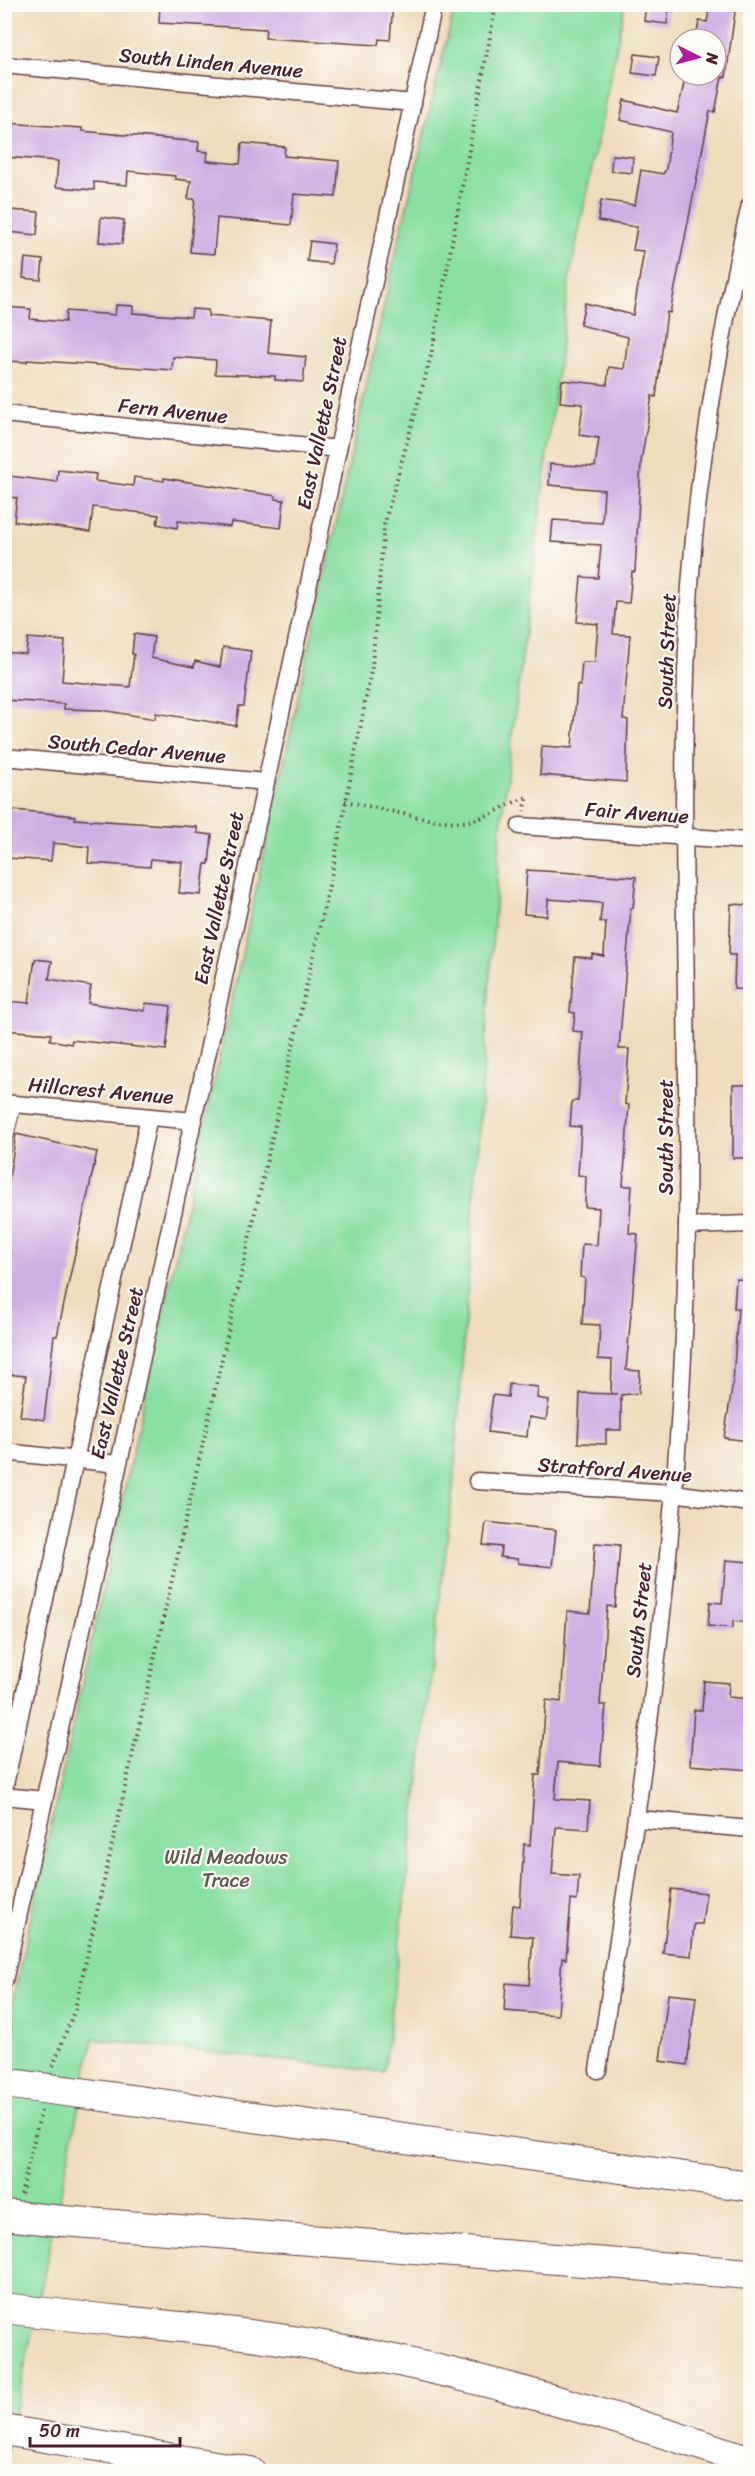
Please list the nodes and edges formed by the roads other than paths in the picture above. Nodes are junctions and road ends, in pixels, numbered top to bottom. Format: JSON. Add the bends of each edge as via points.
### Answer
{"nodes":[{"id":1,"x":434,"y":4,"type":"edge"},
{"id":2,"x":4,"y":65,"type":"edge"},
{"id":3,"x":412,"y":103,"type":"junction"},
{"id":4,"x":750,"y":205,"type":"edge"},
{"id":5,"x":4,"y":414,"type":"edge"},
{"id":6,"x":338,"y":449,"type":"junction"},
{"id":7,"x":4,"y":757,"type":"edge"},
{"id":8,"x":265,"y":782,"type":"junction"},
{"id":9,"x":520,"y":826,"type":"road end"},
{"id":10,"x":685,"y":837,"type":"junction"},
{"id":11,"x":750,"y":841,"type":"edge"},
{"id":12,"x":11,"y":1104,"type":"edge"},
{"id":13,"x":149,"y":1117,"type":"junction"},
{"id":14,"x":194,"y":1121,"type":"junction"},
{"id":15,"x":4,"y":1158,"type":"edge"},
{"id":16,"x":750,"y":1224,"type":"edge"},
{"id":17,"x":687,"y":1226,"type":"junction"},
{"id":18,"x":4,"y":1452,"type":"edge"},
{"id":19,"x":75,"y":1460,"type":"junction"},
{"id":20,"x":118,"y":1464,"type":"junction"},
{"id":21,"x":477,"y":1481,"type":"dead end"},
{"id":22,"x":674,"y":1493,"type":"junction"},
{"id":23,"x":750,"y":1503,"type":"edge"},
{"id":24,"x":4,"y":1789,"type":"edge"},
{"id":25,"x":4,"y":1796,"type":"edge"},
{"id":26,"x":44,"y":1800,"type":"junction"},
{"id":27,"x":638,"y":1819,"type":"junction"},
{"id":28,"x":750,"y":1829,"type":"edge"},
{"id":29,"x":4,"y":1981,"type":"edge"},
{"id":30,"x":598,"y":2070,"type":"dead end"},
{"id":31,"x":4,"y":2083,"type":"edge"},
{"id":32,"x":750,"y":2186,"type":"edge"},
{"id":33,"x":12,"y":2217,"type":"edge"},
{"id":34,"x":750,"y":2274,"type":"edge"},
{"id":35,"x":4,"y":2308,"type":"edge"},
{"id":36,"x":11,"y":2431,"type":"edge"},
{"id":37,"x":750,"y":2461,"type":"edge"},
{"id":38,"x":250,"y":2472,"type":"edge"}],
"edges":[{"from":1,"to":3,"type":"street","name":"East Vallette Street"},
{"from":2,"to":3,"type":"street","name":"South Linden Avenue"},
{"from":3,"to":6,"type":"street","name":"East Vallette Street"},
{"from":4,"to":10,"type":"street","name":"South Street","via":[[714,383],[701,475],[690,583]]},
{"from":5,"to":6,"type":"street","name":"Fern Avenue"},
{"from":6,"to":8,"type":"street","name":"East Vallette Street"},
{"from":7,"to":8,"type":"street","name":"South Cedar Avenue"},
{"from":8,"to":14,"type":"street","name":"East Vallette Street"},
{"from":9,"to":10,"type":"street","name":"Fair Avenue"},
{"from":10,"to":11,"type":"street","name":"Fair Avenue"},
{"from":10,"to":17,"type":"street","name":"South Street"},
{"from":12,"to":13,"type":"street","name":"Hillcrest Avenue"},
{"from":12,"to":15,"type":"lane"},
{"from":13,"to":14,"type":"street","name":"Hillcrest Avenue"},
{"from":13,"to":19,"type":"street","name":"East Vallette Street"},
{"from":14,"to":20,"type":"street","name":"East Vallette Street"},
{"from":16,"to":17,"type":"street"},
{"from":17,"to":22,"type":"street","name":"South Street"},
{"from":18,"to":19,"type":"street"},
{"from":19,"to":20,"type":"street"},
{"from":19,"to":24,"type":"street","name":"East Vallette Street"},
{"from":20,"to":26,"type":"street","name":"East Vallette Street"},
{"from":21,"to":22,"type":"street","name":"Stratford Avenue"},
{"from":22,"to":23,"type":"street","name":"Stratford Avenue"},
{"from":22,"to":27,"type":"street","name":"South Street"},
{"from":25,"to":26,"type":"street"},
{"from":26,"to":29,"type":"street","name":"East Vallette Street"},
{"from":27,"to":28,"type":"street"},
{"from":27,"to":30,"type":"street","name":"South Street"},
{"from":31,"to":32,"type":"highway","bridge":true},
{"from":33,"to":34,"type":"highway","bridge":true},
{"from":35,"to":37,"type":"highway","via":[[258,2337],[399,2361],[623,2419]]},
{"from":36,"to":38,"type":"highway"}]}
